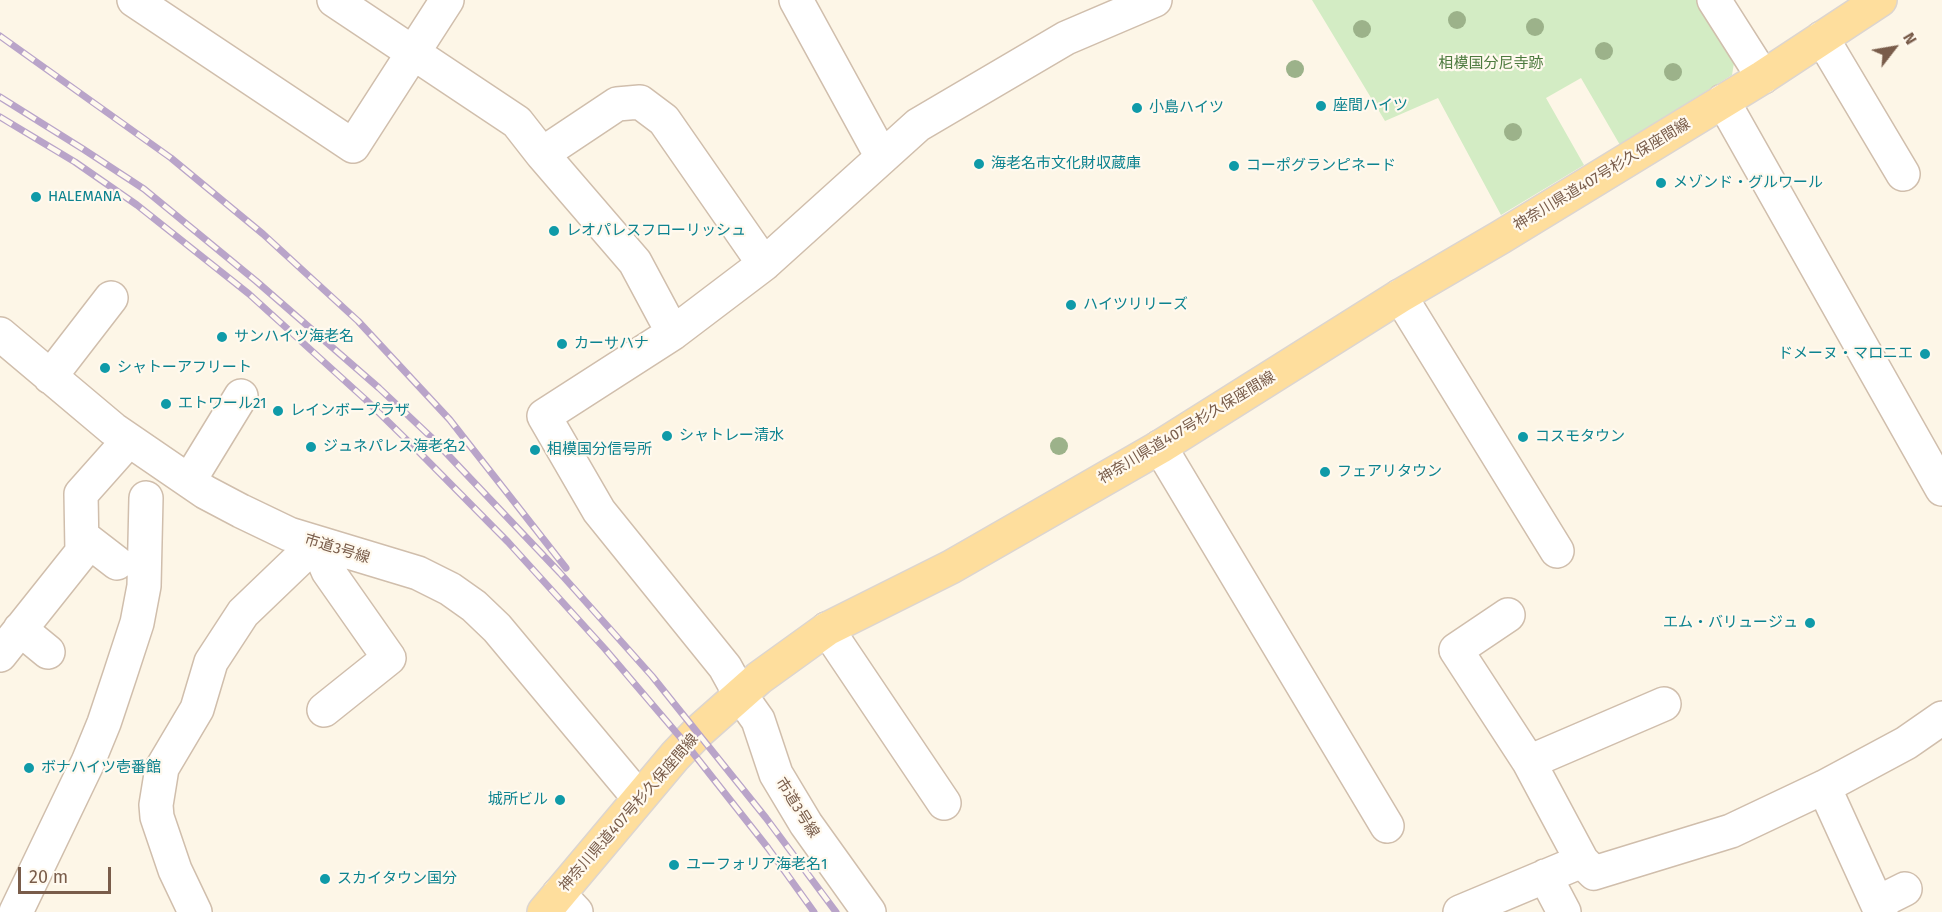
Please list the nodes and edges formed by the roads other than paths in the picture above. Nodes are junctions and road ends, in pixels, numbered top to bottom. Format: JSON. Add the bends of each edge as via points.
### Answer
{"nodes":[{"id":1,"x":134,"y":0,"type":"edge"},
{"id":2,"x":334,"y":0,"type":"edge"},
{"id":3,"x":447,"y":0,"type":"edge"},
{"id":4,"x":796,"y":0,"type":"edge"},
{"id":5,"x":1155,"y":0,"type":"edge"},
{"id":6,"x":1714,"y":0,"type":"edge"},
{"id":7,"x":1880,"y":0,"type":"edge"},
{"id":8,"x":1822,"y":38,"type":"junction"},
{"id":9,"x":412,"y":52,"type":"junction"},
{"id":10,"x":1763,"y":77,"type":"junction"},
{"id":11,"x":1723,"y":101,"type":"junction"},
{"id":12,"x":542,"y":154,"type":"junction"},
{"id":13,"x":882,"y":157,"type":"junction"},
{"id":14,"x":1903,"y":174,"type":"dead end"},
{"id":15,"x":764,"y":264,"type":"junction"},
{"id":16,"x":1400,"y":296,"type":"junction"},
{"id":17,"x":111,"y":298,"type":"dead end"},
{"id":18,"x":673,"y":333,"type":"junction"},
{"id":19,"x":0,"y":334,"type":"edge"},
{"id":20,"x":50,"y":377,"type":"junction"},
{"id":21,"x":241,"y":396,"type":"dead end"},
{"id":22,"x":129,"y":440,"type":"junction"},
{"id":23,"x":1160,"y":447,"type":"junction"},
{"id":24,"x":189,"y":481,"type":"junction"},
{"id":25,"x":1942,"y":489,"type":"edge"},
{"id":26,"x":147,"y":498,"type":"dead end"},
{"id":27,"x":82,"y":536,"type":"junction"},
{"id":28,"x":316,"y":543,"type":"junction"},
{"id":29,"x":1557,"y":551,"type":"dead end"},
{"id":30,"x":117,"y":563,"type":"dead end"},
{"id":31,"x":1508,"y":615,"type":"dead end"},
{"id":32,"x":20,"y":629,"type":"junction"},
{"id":33,"x":827,"y":629,"type":"junction"},
{"id":34,"x":48,"y":652,"type":"dead end"},
{"id":35,"x":0,"y":655,"type":"edge"},
{"id":36,"x":741,"y":696,"type":"junction"},
{"id":37,"x":1664,"y":704,"type":"dead end"},
{"id":38,"x":324,"y":710,"type":"dead end"},
{"id":39,"x":1942,"y":718,"type":"edge"},
{"id":40,"x":1529,"y":762,"type":"junction"},
{"id":41,"x":1824,"y":787,"type":"junction"},
{"id":42,"x":639,"y":798,"type":"junction"},
{"id":43,"x":944,"y":803,"type":"dead end"},
{"id":44,"x":1387,"y":826,"type":"dead end"},
{"id":45,"x":1582,"y":861,"type":"junction"},
{"id":46,"x":1545,"y":876,"type":"junction"},
{"id":47,"x":1887,"y":901,"type":"edge"},
{"id":48,"x":560,"y":906,"type":"edge"},
{"id":49,"x":16,"y":912,"type":"edge"},
{"id":50,"x":195,"y":912,"type":"edge"},
{"id":51,"x":869,"y":912,"type":"edge"},
{"id":52,"x":1460,"y":912,"type":"edge"},
{"id":53,"x":1564,"y":912,"type":"edge"}],
"edges":[{"from":1,"to":9,"type":"street","via":[[353,146]]},
{"from":2,"to":9,"type":"street"},
{"from":3,"to":9,"type":"street"},
{"from":4,"to":13,"type":"street"},
{"from":5,"to":13,"type":"street","via":[[1066,38],[918,125]]},
{"from":6,"to":10,"type":"street"},
{"from":7,"to":8,"type":"main road","name":"神奈川県道407号杉久保座間線"},
{"from":8,"to":10,"type":"main road","name":"神奈川県道407号杉久保座間線"},
{"from":8,"to":14,"type":"street"},
{"from":9,"to":12,"type":"street","via":[[517,122]]},
{"from":10,"to":11,"type":"main road","name":"神奈川県道407号杉久保座間線"},
{"from":11,"to":16,"type":"main road","name":"神奈川県道407号杉久保座間線"},
{"from":11,"to":25,"type":"street"},
{"from":12,"to":15,"type":"street","via":[[616,104],[640,102],[664,120]]},
{"from":12,"to":18,"type":"street","via":[[635,262]]},
{"from":13,"to":15,"type":"street"},
{"from":15,"to":18,"type":"street"},
{"from":16,"to":23,"type":"main road","name":"神奈川県道407号杉久保座間線"},
{"from":16,"to":29,"type":"street"},
{"from":17,"to":20,"type":"street"},
{"from":18,"to":36,"type":"street","name":"市道3号線","via":[[544,416],[600,511],[725,667]]},
{"from":19,"to":20,"type":"street","name":"市道3号線"},
{"from":20,"to":22,"type":"street","name":"市道3号線"},
{"from":21,"to":24,"type":"street"},
{"from":22,"to":24,"type":"street","name":"市道3号線"},
{"from":22,"to":27,"type":"street","via":[[81,494]]},
{"from":23,"to":33,"type":"main road","name":"神奈川県道407号杉久保座間線","via":[[951,567]]},
{"from":23,"to":44,"type":"street"},
{"from":24,"to":28,"type":"street","name":"市道3号線","via":[[241,511]]},
{"from":26,"to":49,"type":"street","via":[[144,586],[137,623],[88,762]]},
{"from":27,"to":30,"type":"street"},
{"from":27,"to":32,"type":"street","via":[[82,552]]},
{"from":28,"to":38,"type":"street","via":[[328,571],[389,658]]},
{"from":28,"to":42,"type":"street","name":"市道3号線","via":[[434,579],[474,606]]},
{"from":28,"to":50,"type":"street","via":[[243,613],[211,662],[197,709],[162,768],[157,817]]},
{"from":31,"to":40,"type":"street","via":[[1456,650]]},
{"from":32,"to":34,"type":"street"},
{"from":32,"to":35,"type":"street"},
{"from":33,"to":36,"type":"main road","name":"神奈川県道407号杉久保座間線","via":[[759,678]]},
{"from":33,"to":43,"type":"street"},
{"from":36,"to":42,"type":"main road","name":"神奈川県道407号杉久保座間線","via":[[686,744]]},
{"from":36,"to":51,"type":"street","name":"市道3号線","via":[[759,720],[776,774],[806,824]]},
{"from":37,"to":40,"type":"street"},
{"from":39,"to":41,"type":"street","via":[[1906,743]]},
{"from":40,"to":45,"type":"street"},
{"from":41,"to":45,"type":"street","via":[[1731,831],[1594,873]]},
{"from":41,"to":47,"type":"street"},
{"from":42,"to":48,"type":"main road","name":"神奈川県道407号杉久保座間線"},
{"from":45,"to":46,"type":"street"},
{"from":46,"to":52,"type":"street"},
{"from":46,"to":53,"type":"street"}]}
